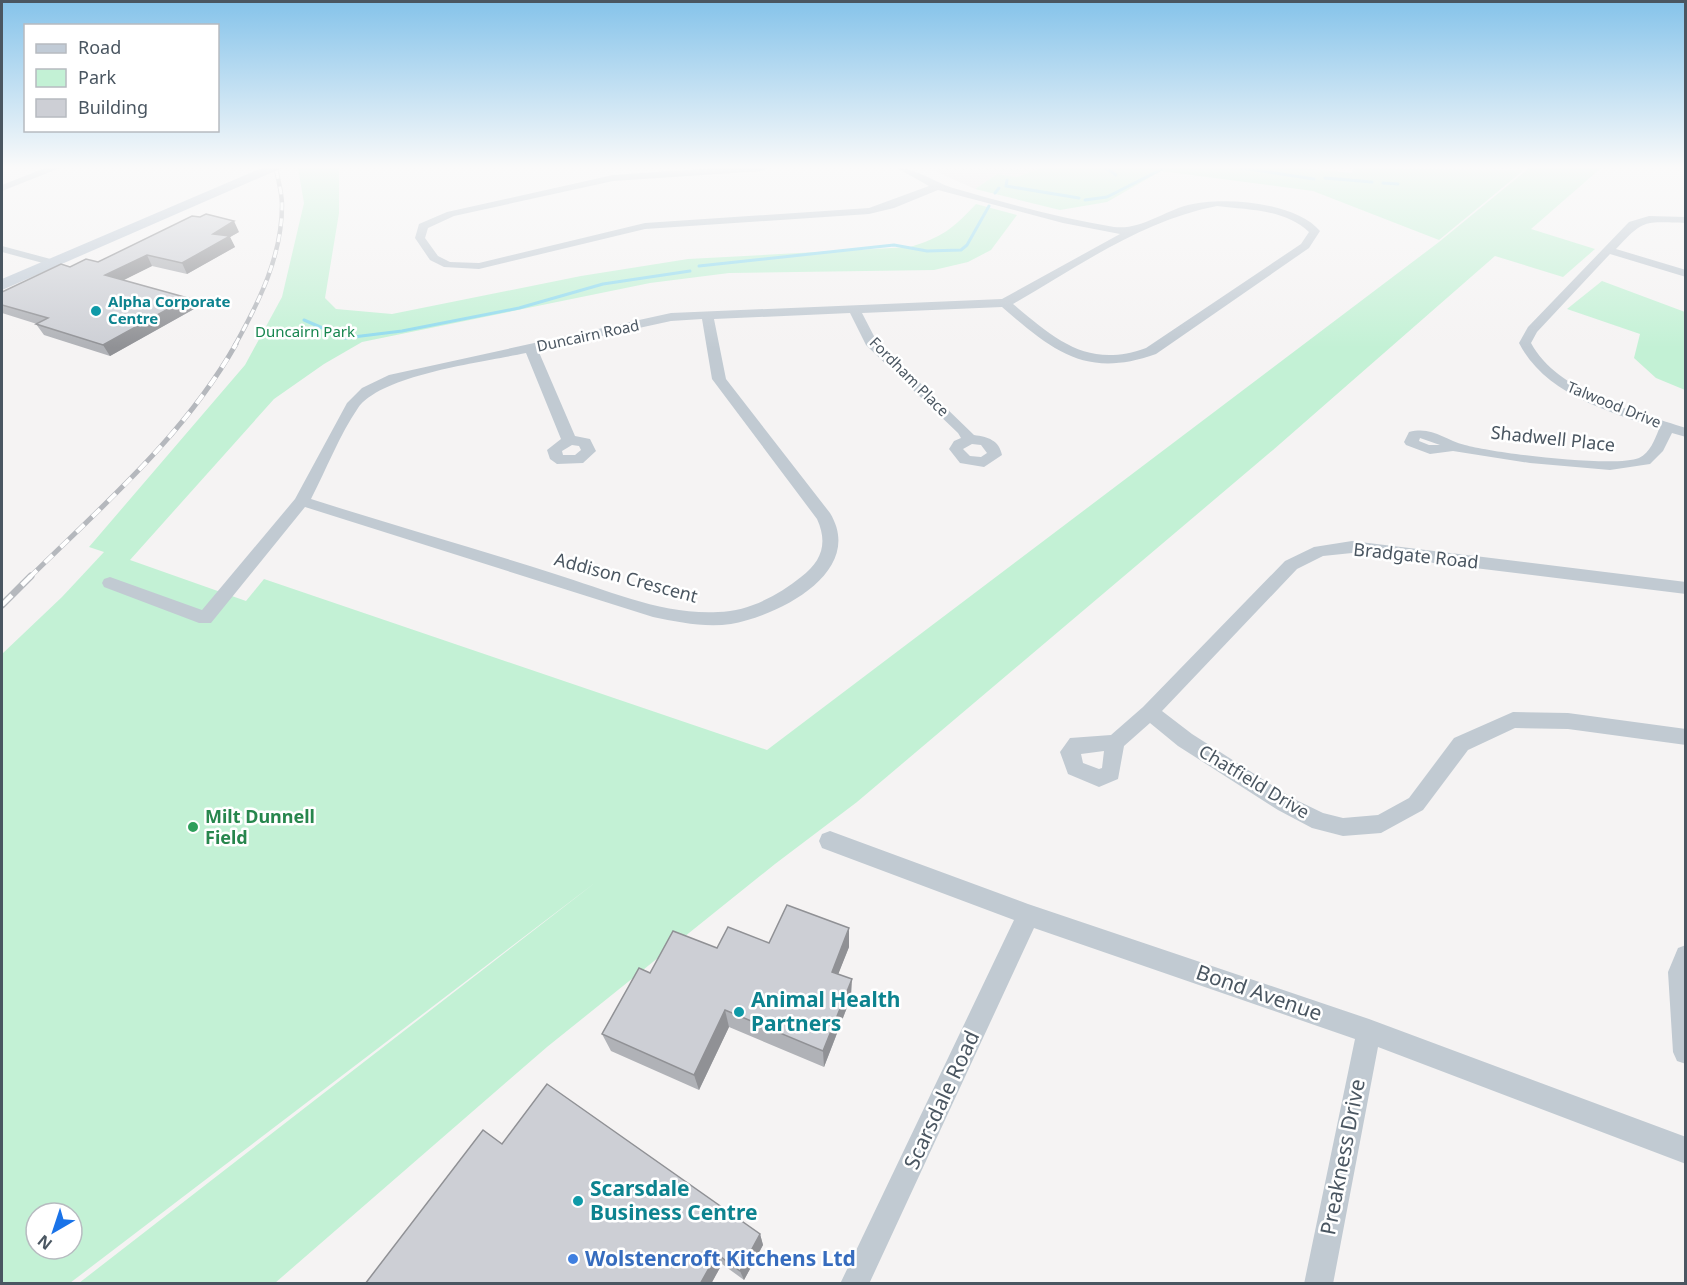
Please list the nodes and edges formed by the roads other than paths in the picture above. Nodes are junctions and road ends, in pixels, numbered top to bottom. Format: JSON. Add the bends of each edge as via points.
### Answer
{"nodes":[{"id":1,"x":123,"y":228,"type":"edge"},
{"id":2,"x":423,"y":228,"type":"edge"},
{"id":3,"x":643,"y":228,"type":"edge"},
{"id":4,"x":1075,"y":228,"type":"edge"},
{"id":5,"x":1091,"y":228,"type":"edge"},
{"id":6,"x":1141,"y":228,"type":"edge"},
{"id":7,"x":1312,"y":228,"type":"edge"},
{"id":8,"x":1632,"y":228,"type":"edge"},
{"id":9,"x":1131,"y":232,"type":"junction"},
{"id":10,"x":2,"y":249,"type":"edge"},
{"id":11,"x":1608,"y":250,"type":"junction"},
{"id":12,"x":1082,"y":258,"type":"junction"},
{"id":13,"x":47,"y":261,"type":"junction"},
{"id":14,"x":1686,"y":274,"type":"edge"},
{"id":15,"x":2,"y":275,"type":"edge"},
{"id":16,"x":2,"y":285,"type":"edge"},
{"id":17,"x":1005,"y":303,"type":"junction"},
{"id":18,"x":854,"y":310,"type":"junction"},
{"id":19,"x":707,"y":314,"type":"junction"},
{"id":20,"x":531,"y":348,"type":"junction"},
{"id":21,"x":1667,"y":427,"type":"junction"},
{"id":22,"x":1686,"y":433,"type":"edge"},
{"id":23,"x":569,"y":440,"type":"dead end"},
{"id":24,"x":970,"y":440,"type":"dead end"},
{"id":25,"x":1450,"y":447,"type":"dead end"},
{"id":26,"x":302,"y":501,"type":"junction"},
{"id":27,"x":110,"y":582,"type":"dead end"},
{"id":28,"x":1686,"y":588,"type":"edge"},
{"id":29,"x":1150,"y":712,"type":"junction"},
{"id":30,"x":1686,"y":737,"type":"edge"},
{"id":31,"x":1115,"y":743,"type":"dead end"},
{"id":32,"x":830,"y":841,"type":"dead end"},
{"id":33,"x":1028,"y":915,"type":"junction"},
{"id":34,"x":1686,"y":956,"type":"edge"},
{"id":35,"x":1369,"y":1030,"type":"junction"},
{"id":36,"x":1686,"y":1052,"type":"edge"},
{"id":37,"x":1686,"y":1151,"type":"edge"},
{"id":38,"x":854,"y":1284,"type":"edge"},
{"id":39,"x":1318,"y":1284,"type":"edge"}],
"edges":[{"from":1,"to":13,"type":"main road"},
{"from":2,"to":3,"type":"street","via":[[420,238],[434,258],[448,265],[479,266]]},
{"from":4,"to":12,"type":"street","via":[[1084,242]]},
{"from":5,"to":9,"type":"street"},
{"from":6,"to":9,"type":"street","name":"Duncairn Road"},
{"from":7,"to":17,"type":"street","name":"Duncairn Road","via":[[1315,231],[1305,246],[1151,351],[1131,359],[1098,359],[1069,352]]},
{"from":8,"to":11,"type":"street","name":"Talwood Drive"},
{"from":9,"to":12,"type":"street","name":"Duncairn Road"},
{"from":10,"to":13,"type":"street"},
{"from":11,"to":14,"type":"street"},
{"from":11,"to":21,"type":"street","name":"Talwood Drive","via":[[1532,330],[1525,344],[1527,351],[1558,382]]},
{"from":12,"to":17,"type":"street","name":"Duncairn Road"},
{"from":13,"to":15,"type":"main road"},
{"from":13,"to":16,"type":"main road"},
{"from":17,"to":18,"type":"street","name":"Duncairn Road"},
{"from":18,"to":19,"type":"street","name":"Duncairn Road"},
{"from":18,"to":24,"type":"street","name":"Fordham Place","via":[[872,342]]},
{"from":19,"to":20,"type":"street","name":"Duncairn Road","via":[[671,317]]},
{"from":19,"to":26,"type":"street","name":"Addison Crescent","via":[[719,379],[825,517],[831,533],[828,562],[780,601],[738,616],[678,616]]},
{"from":20,"to":23,"type":"street"},
{"from":20,"to":26,"type":"street","name":"Duncairn Road","via":[[394,378],[367,391],[352,406]]},
{"from":21,"to":22,"type":"street","name":"Talwood Drive"},
{"from":21,"to":25,"type":"street","name":"Shadwell Place","via":[[1647,460],[1625,465],[1591,465]]},
{"from":26,"to":27,"type":"street","name":"Duncairn Road","via":[[205,618]]},
{"from":28,"to":29,"type":"street","name":"Bradgate Road","via":[[1352,547],[1320,551],[1291,565]]},
{"from":29,"to":30,"type":"street","name":"Chatfield Drive","via":[[1185,740],[1285,804],[1319,821],[1343,827],[1381,824],[1416,804],[1461,744],[1513,720],[1568,721]]},
{"from":29,"to":31,"type":"street","name":"Bradgate Road"},
{"from":32,"to":33,"type":"street","name":"Bond Avenue"},
{"from":33,"to":35,"type":"street","name":"Bond Avenue"},
{"from":33,"to":38,"type":"street","name":"Scarsdale Road"},
{"from":34,"to":36,"type":"street","via":[[1680,972]]},
{"from":35,"to":37,"type":"street","name":"Bond Avenue"},
{"from":35,"to":39,"type":"street","name":"Preakness Drive"}]}
